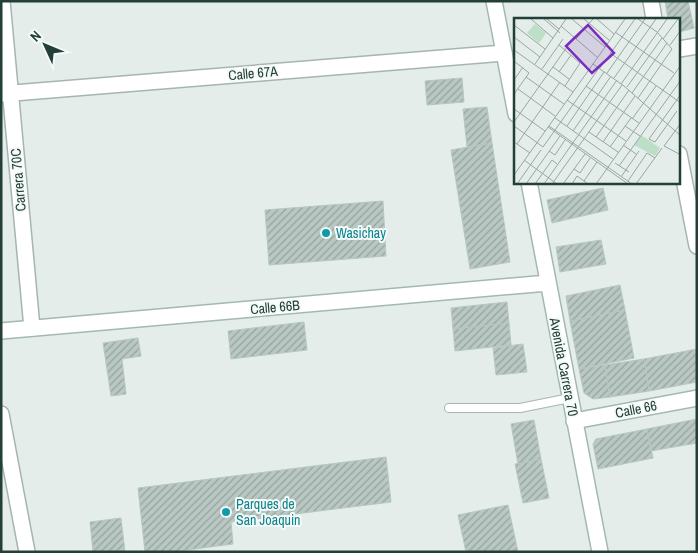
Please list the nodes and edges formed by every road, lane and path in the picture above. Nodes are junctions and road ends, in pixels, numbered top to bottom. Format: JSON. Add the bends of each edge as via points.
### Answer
{"nodes":[{"id":1,"x":2,"y":1,"type":"edge"},
{"id":2,"x":494,"y":1,"type":"edge"},
{"id":3,"x":652,"y":1,"type":"edge"},
{"id":4,"x":654,"y":18,"type":"edge"},
{"id":5,"x":697,"y":46,"type":"edge"},
{"id":6,"x":680,"y":49,"type":"edge"},
{"id":7,"x":504,"y":53,"type":"junction"},
{"id":8,"x":513,"y":85,"type":"edge"},
{"id":9,"x":6,"y":93,"type":"edge"},
{"id":10,"x":680,"y":159,"type":"edge"},
{"id":11,"x":528,"y":184,"type":"edge"},
{"id":12,"x":697,"y":246,"type":"edge"},
{"id":13,"x":548,"y":283,"type":"junction"},
{"id":14,"x":32,"y":328,"type":"junction"},
{"id":15,"x":1,"y":331,"type":"edge"},
{"id":16,"x":570,"y":398,"type":"junction"},
{"id":17,"x":697,"y":398,"type":"edge"},
{"id":18,"x":449,"y":408,"type":"dead end"},
{"id":19,"x":1,"y":414,"type":"edge"},
{"id":20,"x":574,"y":421,"type":"junction"},
{"id":21,"x":27,"y":552,"type":"edge"},
{"id":22,"x":600,"y":552,"type":"edge"}],
"edges":[{"from":1,"to":9,"type":"street","name":"Carrera 70C"},
{"from":2,"to":7,"type":"street"},
{"from":3,"to":4,"type":"street"},
{"from":5,"to":6,"type":"street"},
{"from":7,"to":8,"type":"street"},
{"from":7,"to":9,"type":"street","name":"Calle 67A"},
{"from":9,"to":14,"type":"street","name":"Carrera 70C"},
{"from":10,"to":12,"type":"street"},
{"from":11,"to":13,"type":"street","name":"Avenida Carrera 70"},
{"from":13,"to":14,"type":"street","name":"Calle 66B"},
{"from":13,"to":16,"type":"street","name":"Avenida Carrera 70"},
{"from":14,"to":15,"type":"street","name":"Calle 66B"},
{"from":16,"to":18,"type":"lane","via":[[520,408]]},
{"from":16,"to":20,"type":"street","name":"Avenida Carrera 70"},
{"from":17,"to":20,"type":"street","name":"Calle 66"},
{"from":19,"to":21,"type":"street"},
{"from":20,"to":22,"type":"street","name":"Avenida Carrera 70"}]}
